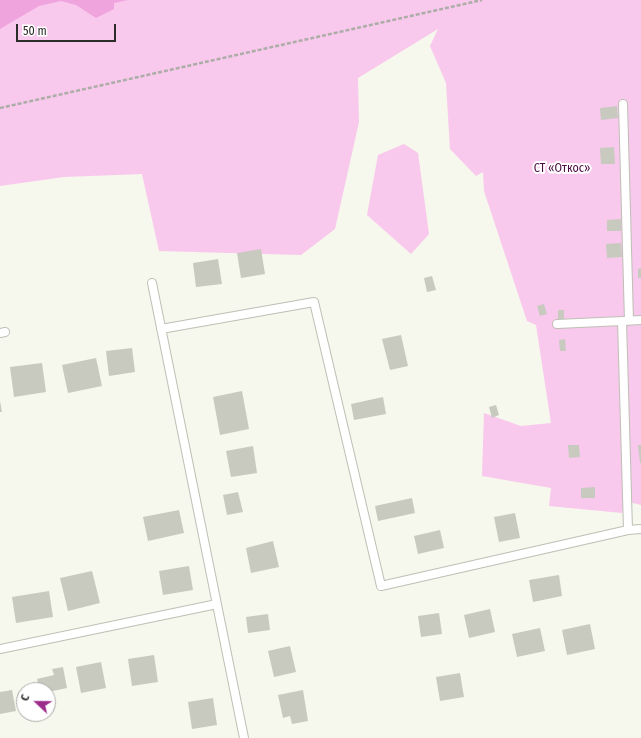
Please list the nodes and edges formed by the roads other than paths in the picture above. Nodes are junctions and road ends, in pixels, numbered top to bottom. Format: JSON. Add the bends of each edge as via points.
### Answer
{"nodes":[{"id":1,"x":623,"y":104,"type":"dead end"},
{"id":2,"x":152,"y":283,"type":"dead end"},
{"id":3,"x":641,"y":320,"type":"edge"},
{"id":4,"x":625,"y":321,"type":"junction"},
{"id":5,"x":557,"y":324,"type":"dead end"},
{"id":6,"x":161,"y":330,"type":"junction"},
{"id":7,"x":641,"y":529,"type":"edge"},
{"id":8,"x":628,"y":530,"type":"junction"},
{"id":9,"x":216,"y":604,"type":"junction"},
{"id":10,"x":0,"y":648,"type":"edge"},
{"id":11,"x":244,"y":738,"type":"edge"}],
"edges":[{"from":1,"to":4,"type":"lane"},
{"from":2,"to":6,"type":"lane"},
{"from":3,"to":4,"type":"lane"},
{"from":4,"to":5,"type":"lane"},
{"from":4,"to":8,"type":"lane"},
{"from":6,"to":8,"type":"lane","via":[[314,302],[381,586]]},
{"from":6,"to":9,"type":"lane"},
{"from":7,"to":8,"type":"lane"},
{"from":9,"to":10,"type":"lane"},
{"from":9,"to":11,"type":"lane"}]}
